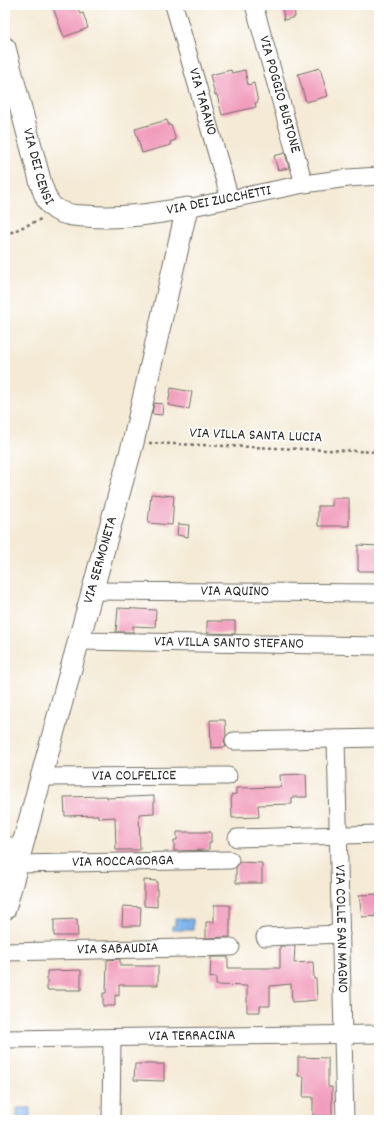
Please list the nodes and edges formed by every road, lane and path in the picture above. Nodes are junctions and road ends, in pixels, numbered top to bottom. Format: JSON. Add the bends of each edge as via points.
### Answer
{"nodes":[{"id":1,"x":174,"y":5,"type":"edge"},
{"id":2,"x":254,"y":5,"type":"edge"},
{"id":3,"x":5,"y":48,"type":"edge"},
{"id":4,"x":379,"y":176,"type":"edge"},
{"id":5,"x":304,"y":184,"type":"junction"},
{"id":6,"x":230,"y":199,"type":"junction"},
{"id":7,"x":187,"y":208,"type":"junction"},
{"id":8,"x":58,"y":211,"type":"junction"},
{"id":9,"x":5,"y":235,"type":"edge"},
{"id":10,"x":132,"y":443,"type":"junction"},
{"id":11,"x":379,"y":452,"type":"edge"},
{"id":12,"x":92,"y":591,"type":"junction"},
{"id":13,"x":379,"y":593,"type":"edge"},
{"id":14,"x":78,"y":641,"type":"junction"},
{"id":15,"x":379,"y":646,"type":"edge"},
{"id":16,"x":379,"y":738,"type":"edge"},
{"id":17,"x":336,"y":739,"type":"junction"},
{"id":18,"x":234,"y":741,"type":"dead end"},
{"id":19,"x":228,"y":776,"type":"dead end"},
{"id":20,"x":41,"y":777,"type":"junction"},
{"id":21,"x":379,"y":834,"type":"edge"},
{"id":22,"x":339,"y":836,"type":"junction"},
{"id":23,"x":237,"y":838,"type":"dead end"},
{"id":24,"x":15,"y":852,"type":"edge"},
{"id":25,"x":230,"y":860,"type":"dead end"},
{"id":26,"x":5,"y":909,"type":"edge"},
{"id":27,"x":341,"y":934,"type":"junction"},
{"id":28,"x":265,"y":937,"type":"dead end"},
{"id":29,"x":231,"y":947,"type":"dead end"},
{"id":30,"x":5,"y":952,"type":"edge"},
{"id":31,"x":343,"y":1034,"type":"junction"},
{"id":32,"x":379,"y":1034,"type":"edge"},
{"id":33,"x":112,"y":1038,"type":"junction"},
{"id":34,"x":5,"y":1039,"type":"edge"},
{"id":35,"x":111,"y":1120,"type":"edge"},
{"id":36,"x":345,"y":1120,"type":"edge"}],
"edges":[{"from":1,"to":6,"type":"street","name":"VIA TARANO"},
{"from":2,"to":5,"type":"street","name":"VIA POGGIO BUSTONE"},
{"from":3,"to":8,"type":"street","name":"VIA DEI CENSI","via":[[41,184],[49,203]]},
{"from":4,"to":5,"type":"street","name":"VIA DEI ZUCCHETTI"},
{"from":5,"to":6,"type":"street","name":"VIA DEI ZUCCHETTI"},
{"from":6,"to":7,"type":"street","name":"VIA DEI ZUCCHETTI"},
{"from":7,"to":8,"type":"street","name":"VIA DEI ZUCCHETTI","via":[[107,218]]},
{"from":7,"to":10,"type":"street","name":"VIA SERMONETA"},
{"from":8,"to":9,"type":"path"},
{"from":10,"to":11,"type":"path","name":"VIA VILLA SANTA LUCIA"},
{"from":10,"to":12,"type":"street","name":"VIA SERMONETA"},
{"from":12,"to":13,"type":"street","name":"VIA AQUINO"},
{"from":12,"to":14,"type":"street","name":"VIA SERMONETA"},
{"from":14,"to":15,"type":"street","name":"VIA VILLA SANTO STEFANO"},
{"from":14,"to":20,"type":"street","name":"VIA SERMONETA"},
{"from":16,"to":17,"type":"street"},
{"from":17,"to":18,"type":"street"},
{"from":17,"to":22,"type":"street","name":"VIA COLLE SAN MAGNO"},
{"from":19,"to":20,"type":"street","name":"VIA COLFELICE"},
{"from":20,"to":24,"type":"street","name":"VIA SERMONETA"},
{"from":21,"to":22,"type":"street"},
{"from":22,"to":23,"type":"street"},
{"from":22,"to":27,"type":"street","name":"VIA COLLE SAN MAGNO"},
{"from":24,"to":25,"type":"street","name":"VIA ROCCAGORGA"},
{"from":24,"to":26,"type":"street","name":"VIA SERMONETA"},
{"from":27,"to":28,"type":"street"},
{"from":27,"to":31,"type":"street","name":"VIA COLLE SAN MAGNO"},
{"from":29,"to":30,"type":"street","name":"VIA SABAUDIA"},
{"from":31,"to":32,"type":"street","name":"VIA TERRACINA"},
{"from":31,"to":33,"type":"street","name":"VIA TERRACINA"},
{"from":31,"to":36,"type":"street","name":"VIA COLLE SAN MAGNO"},
{"from":33,"to":34,"type":"street","name":"VIA TERRACINA"},
{"from":33,"to":35,"type":"street"}]}
